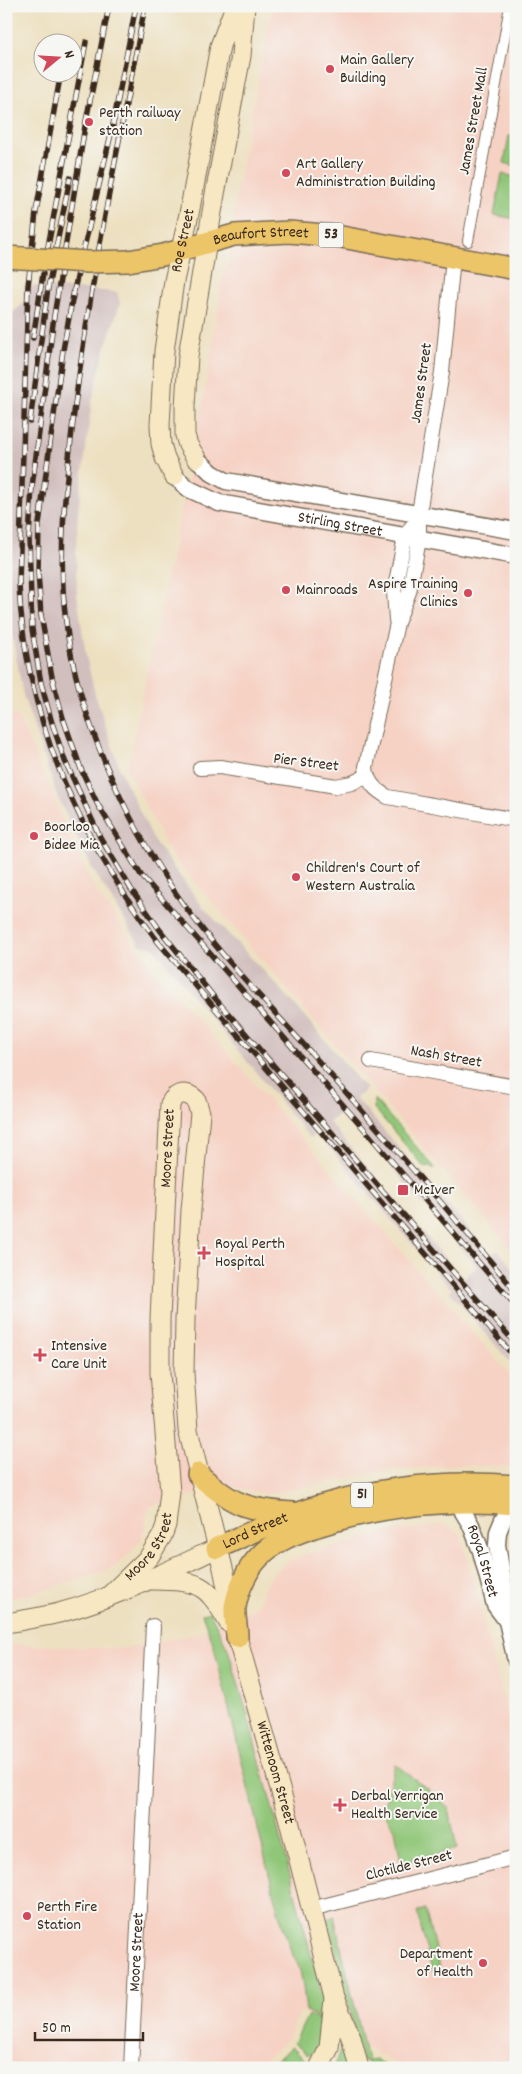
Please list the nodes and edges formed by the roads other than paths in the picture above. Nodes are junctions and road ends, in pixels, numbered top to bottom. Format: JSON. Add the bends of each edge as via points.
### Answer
{"nodes":[{"id":1,"x":234,"y":6,"type":"edge"},
{"id":2,"x":245,"y":6,"type":"edge"},
{"id":3,"x":510,"y":6,"type":"edge"},
{"id":4,"x":207,"y":241,"type":"junction"},
{"id":5,"x":468,"y":241,"type":"dead end"},
{"id":6,"x":181,"y":250,"type":"junction"},
{"id":7,"x":14,"y":257,"type":"edge"},
{"id":8,"x":453,"y":258,"type":"junction"},
{"id":9,"x":516,"y":269,"type":"edge"},
{"id":10,"x":196,"y":458,"type":"joint"},
{"id":11,"x":174,"y":476,"type":"joint"},
{"id":12,"x":302,"y":494,"type":"junction"},
{"id":13,"x":419,"y":514,"type":"junction"},
{"id":14,"x":348,"y":527,"type":"junction"},
{"id":15,"x":516,"y":531,"type":"edge"},
{"id":16,"x":412,"y":538,"type":"junction"},
{"id":17,"x":516,"y":556,"type":"edge"},
{"id":18,"x":200,"y":768,"type":"dead end"},
{"id":19,"x":367,"y":776,"type":"junction"},
{"id":20,"x":516,"y":820,"type":"edge"},
{"id":21,"x":371,"y":1061,"type":"dead end"},
{"id":22,"x":516,"y":1087,"type":"edge"},
{"id":23,"x":198,"y":1474,"type":"junction"},
{"id":24,"x":515,"y":1498,"type":"edge"},
{"id":25,"x":457,"y":1502,"type":"junction"},
{"id":26,"x":298,"y":1513,"type":"junction"},
{"id":27,"x":218,"y":1548,"type":"junction"},
{"id":28,"x":146,"y":1580,"type":"junction"},
{"id":29,"x":109,"y":1596,"type":"junction"},
{"id":30,"x":507,"y":1621,"type":"junction"},
{"id":31,"x":6,"y":1623,"type":"edge"},
{"id":32,"x":153,"y":1626,"type":"dead end"},
{"id":33,"x":238,"y":1637,"type":"junction"},
{"id":34,"x":516,"y":1660,"type":"edge"},
{"id":35,"x":516,"y":1857,"type":"edge"},
{"id":36,"x":311,"y":1909,"type":"junction"},
{"id":37,"x":334,"y":1998,"type":"junction"},
{"id":38,"x":131,"y":2068,"type":"edge"},
{"id":39,"x":320,"y":2068,"type":"edge"},
{"id":40,"x":359,"y":2068,"type":"edge"}],
"edges":[{"from":1,"to":6,"type":"main road","name":"Roe Street","via":[[220,46]]},
{"from":2,"to":4,"type":"main road","name":"Roe Street","via":[[241,56]]},
{"from":3,"to":5,"type":"street","name":"James Street Mall"},
{"from":4,"to":6,"type":"main road","name":"Beaufort Street","number":"53"},
{"from":4,"to":8,"type":"main road","name":"Beaufort Street","number":"53","via":[[234,235],[289,232],[336,236]]},
{"from":4,"to":10,"type":"main road","name":"Roe Street","via":[[188,356],[185,407],[185,435]]},
{"from":6,"to":7,"type":"main road","name":"Beaufort Street","number":"53","bridge":true,"via":[[128,261]]},
{"from":6,"to":11,"type":"main road","name":"Roe Street","via":[[164,351],[160,426],[161,444]]},
{"from":8,"to":9,"type":"main road","name":"Beaufort Street","number":"53"},
{"from":8,"to":13,"type":"street","name":"James Street","via":[[442,372]]},
{"from":10,"to":12,"type":"street","name":"Stirling Street","via":[[226,481]]},
{"from":11,"to":14,"type":"street","name":"Stirling Street","via":[[189,489],[219,503]]},
{"from":12,"to":13,"type":"street","name":"Stirling Street"},
{"from":12,"to":14,"type":"street","via":[[308,509],[338,518]]},
{"from":13,"to":15,"type":"street","name":"Stirling Street"},
{"from":13,"to":16,"type":"street","name":"James Street"},
{"from":14,"to":16,"type":"street","name":"Stirling Street"},
{"from":16,"to":17,"type":"street","name":"Stirling Street"},
{"from":16,"to":19,"type":"street","name":"James Street","via":[[409,592],[396,623],[366,767]]},
{"from":18,"to":19,"type":"street","name":"Pier Street","via":[[220,767],[336,786]]},
{"from":19,"to":20,"type":"street","via":[[378,791],[388,797]]},
{"from":21,"to":22,"type":"street","name":"Nash Street"},
{"from":23,"to":26,"type":"main road","via":[[233,1502],[266,1511]]},
{"from":23,"to":27,"type":"main road","name":"Moore Street"},
{"from":23,"to":29,"type":"main road","name":"Moore Street","via":[[188,1430],[184,1373],[191,1210],[200,1114],[196,1100],[183,1093],[170,1104],[160,1319],[160,1373],[170,1492],[166,1525],[150,1557]]},
{"from":24,"to":25,"type":"main road","name":"Lord Street","number":"51"},
{"from":24,"to":26,"type":"main road","name":"Lord Street","number":"51","via":[[476,1484],[384,1491]]},
{"from":24,"to":30,"type":"street","name":"Royal Street","via":[[502,1520],[497,1545]]},
{"from":25,"to":30,"type":"street","name":"Royal Street","via":[[481,1551],[495,1605]]},
{"from":25,"to":33,"type":"main road","name":"Lord Street","number":"51","via":[[392,1507],[348,1517],[308,1529],[273,1545],[256,1561],[240,1588],[235,1608]]},
{"from":26,"to":27,"type":"main road","name":"Lord Street","number":"51"},
{"from":27,"to":28,"type":"main road","name":"Lord Street"},
{"from":27,"to":33,"type":"main road","name":"Wittenoom Street","number":"51"},
{"from":28,"to":29,"type":"main road","name":"Lord Street"},
{"from":28,"to":33,"type":"main road","via":[[184,1580],[201,1586],[217,1601]]},
{"from":29,"to":31,"type":"main road","name":"Lord Street","via":[[57,1613]]},
{"from":30,"to":34,"type":"street","name":"Royal Street"},
{"from":32,"to":38,"type":"street","name":"Moore Street"},
{"from":33,"to":36,"type":"main road","name":"Wittenoom Street","number":"51"},
{"from":35,"to":36,"type":"street","name":"Clotilde Street"},
{"from":36,"to":37,"type":"main road","name":"Wittenoom Street","number":"51"},
{"from":37,"to":39,"type":"main road","name":"Wittenoom Street","number":"51","via":[[330,2048]]},
{"from":37,"to":40,"type":"main road","name":"Wittenoom Street","via":[[351,2036]]}]}
